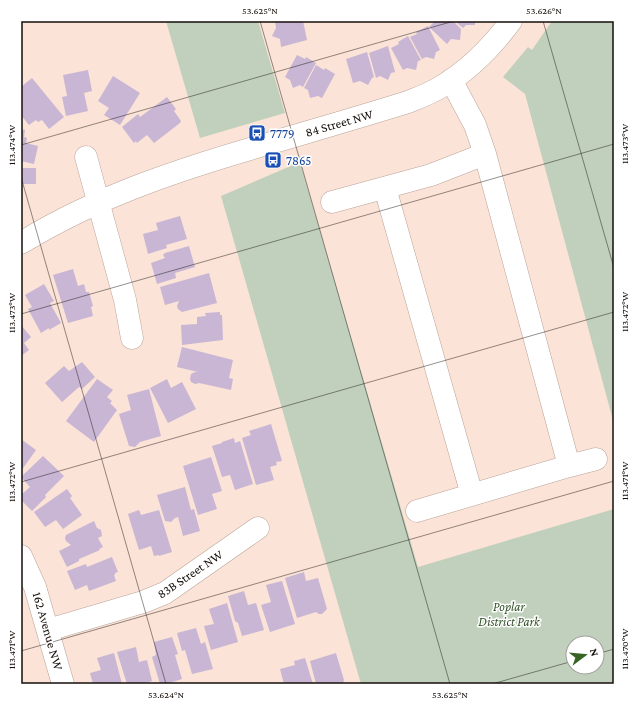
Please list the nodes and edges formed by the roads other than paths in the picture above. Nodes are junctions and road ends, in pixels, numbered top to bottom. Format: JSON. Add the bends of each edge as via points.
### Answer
{"nodes":[{"id":1,"x":511,"y":21,"type":"edge"},
{"id":2,"x":451,"y":80,"type":"junction"},
{"id":3,"x":485,"y":154,"type":"junction"},
{"id":4,"x":86,"y":157,"type":"dead end"},
{"id":5,"x":385,"y":188,"type":"junction"},
{"id":6,"x":99,"y":202,"type":"junction"},
{"id":7,"x":332,"y":202,"type":"dead end"},
{"id":8,"x":21,"y":243,"type":"edge"},
{"id":9,"x":132,"y":338,"type":"dead end"},
{"id":10,"x":596,"y":459,"type":"dead end"},
{"id":11,"x":569,"y":466,"type":"junction"},
{"id":12,"x":472,"y":495,"type":"junction"},
{"id":13,"x":417,"y":511,"type":"dead end"},
{"id":14,"x":258,"y":528,"type":"dead end"},
{"id":15,"x":21,"y":556,"type":"edge"},
{"id":16,"x":48,"y":630,"type":"junction"},
{"id":17,"x":63,"y":684,"type":"edge"}],
"edges":[{"from":1,"to":2,"type":"street","name":"84 Street NW","via":[[498,39],[476,61]]},
{"from":2,"to":3,"type":"street","via":[[475,125]]},
{"from":2,"to":6,"type":"street","name":"84 Street NW","via":[[408,102],[179,170]]},
{"from":3,"to":5,"type":"street","via":[[431,175]]},
{"from":3,"to":11,"type":"street"},
{"from":4,"to":6,"type":"street"},
{"from":5,"to":7,"type":"street"},
{"from":5,"to":12,"type":"street"},
{"from":6,"to":8,"type":"street","name":"84 Street NW"},
{"from":6,"to":9,"type":"street","via":[[125,300]]},
{"from":10,"to":11,"type":"street"},
{"from":11,"to":12,"type":"street"},
{"from":12,"to":13,"type":"street"},
{"from":14,"to":16,"type":"street","name":"83B Street NW","via":[[165,593]]},
{"from":15,"to":16,"type":"street","name":"162 Avenue NW","via":[[35,588]]},
{"from":16,"to":17,"type":"street","name":"162 Avenue NW"}]}
